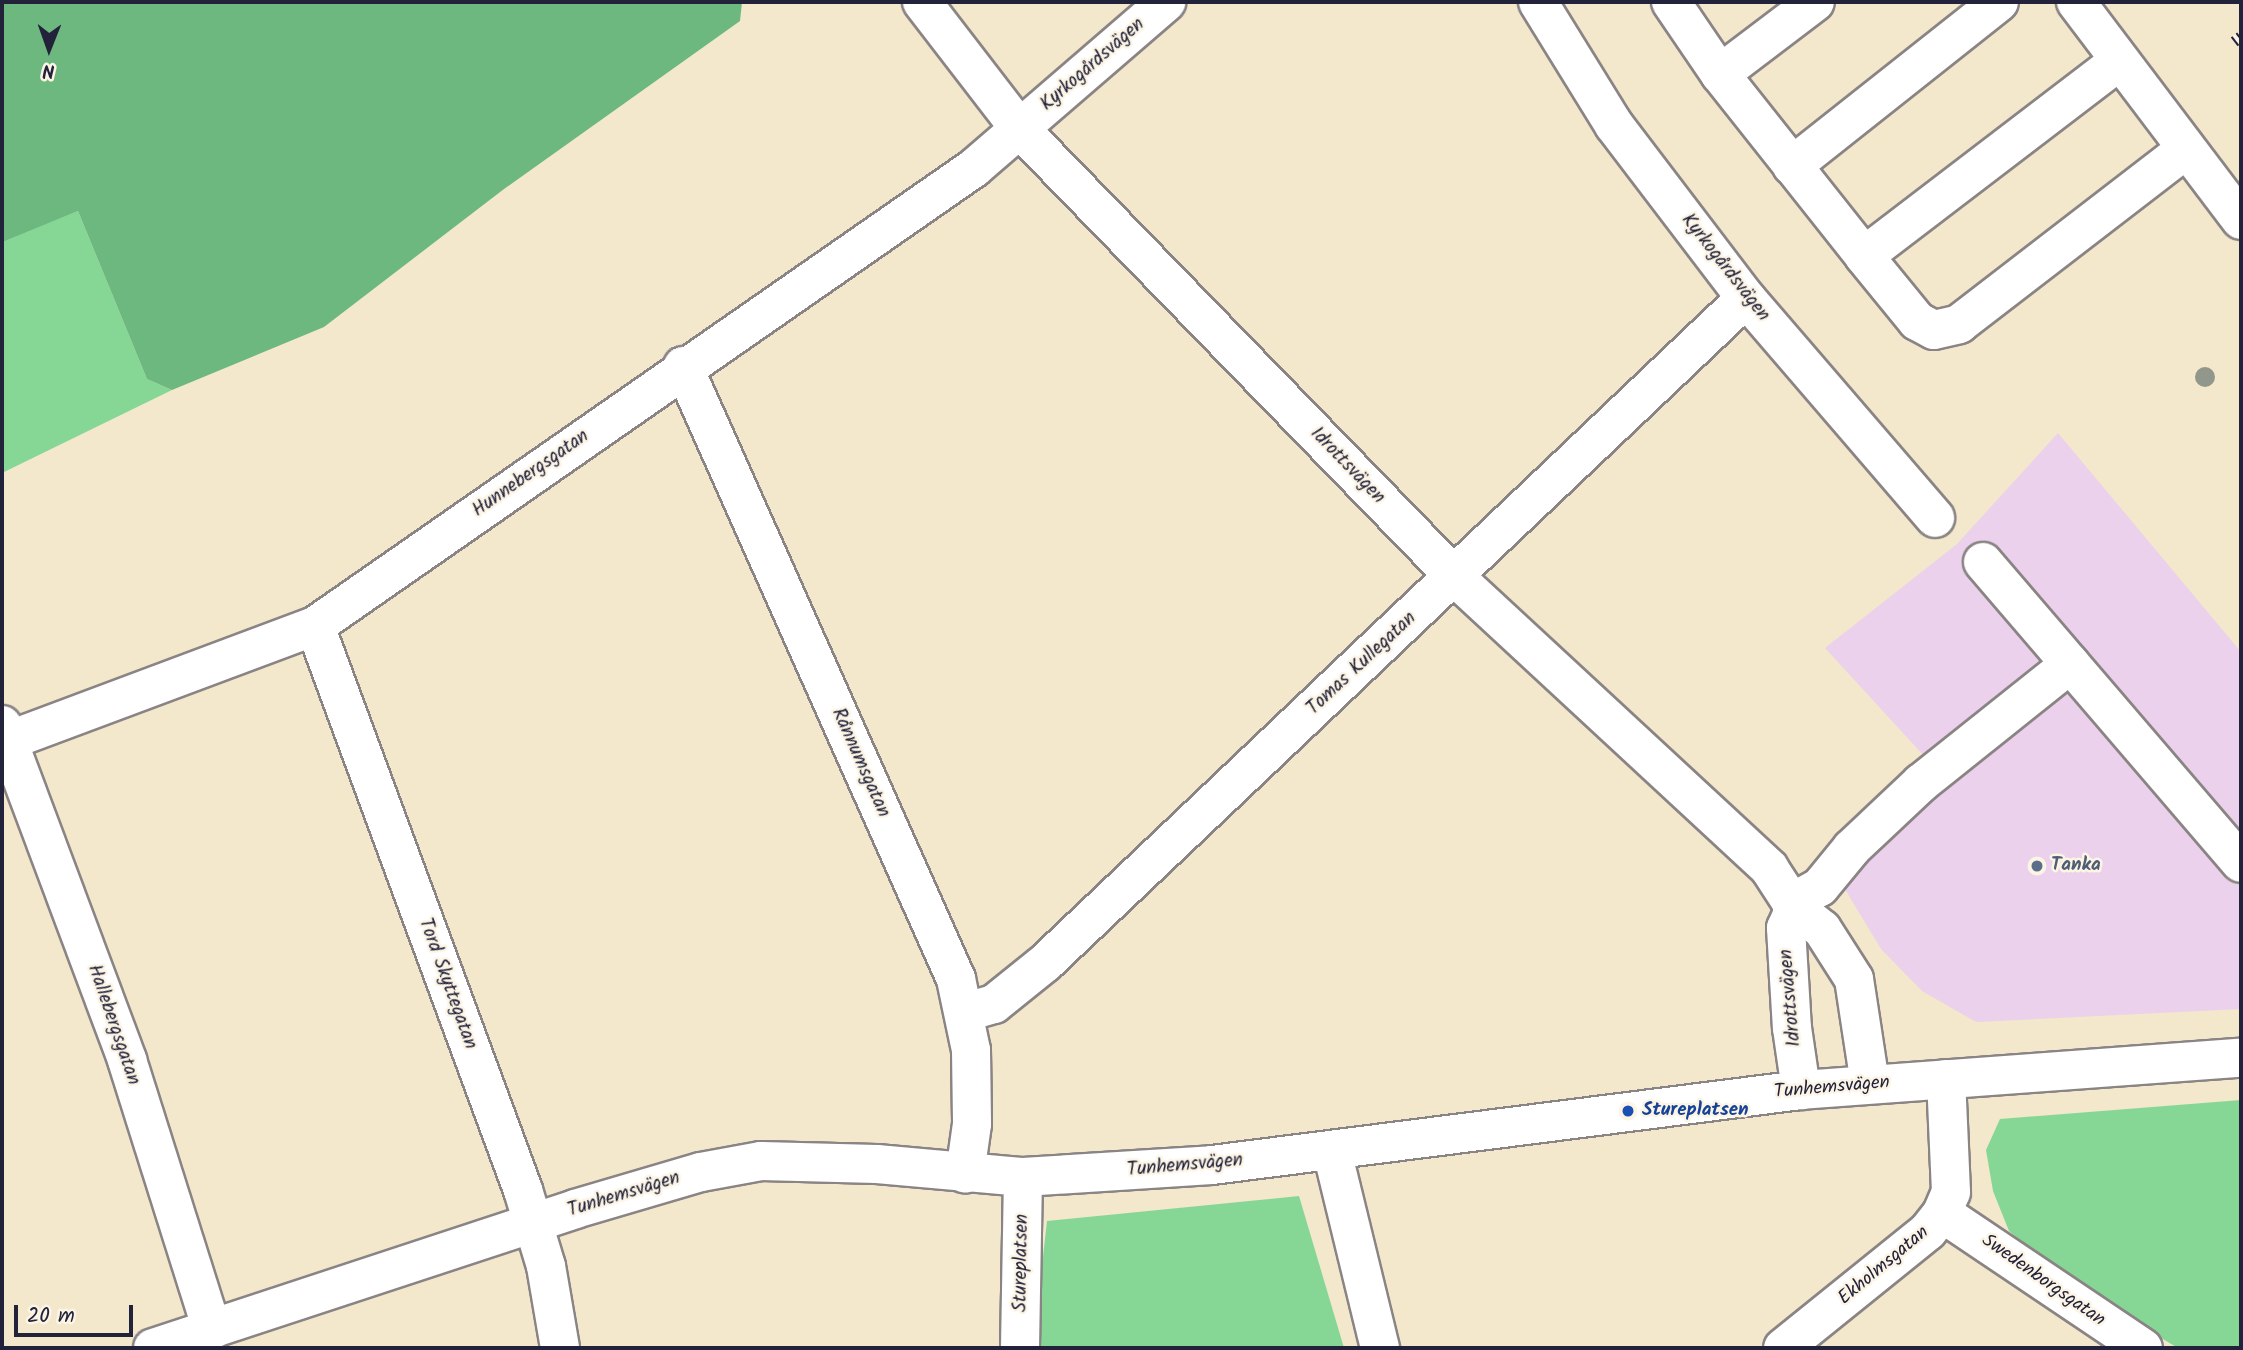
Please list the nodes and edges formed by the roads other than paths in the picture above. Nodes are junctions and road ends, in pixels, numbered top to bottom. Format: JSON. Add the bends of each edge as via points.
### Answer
{"nodes":[{"id":1,"x":922,"y":2,"type":"edge"},
{"id":2,"x":1166,"y":2,"type":"edge"},
{"id":3,"x":1538,"y":2,"type":"edge"},
{"id":4,"x":1671,"y":2,"type":"edge"},
{"id":5,"x":1815,"y":2,"type":"edge"},
{"id":6,"x":1999,"y":2,"type":"edge"},
{"id":7,"x":2076,"y":2,"type":"edge"},
{"id":8,"x":2119,"y":61,"type":"junction"},
{"id":9,"x":1720,"y":74,"type":"junction"},
{"id":10,"x":1019,"y":128,"type":"junction"},
{"id":11,"x":2186,"y":149,"type":"junction"},
{"id":12,"x":1792,"y":166,"type":"junction"},
{"id":13,"x":2241,"y":220,"type":"edge"},
{"id":14,"x":1864,"y":256,"type":"junction"},
{"id":15,"x":1746,"y":298,"type":"junction"},
{"id":16,"x":683,"y":366,"type":"junction"},
{"id":17,"x":1935,"y":518,"type":"dead end"},
{"id":18,"x":1983,"y":562,"type":"dead end"},
{"id":19,"x":1455,"y":577,"type":"junction"},
{"id":20,"x":315,"y":626,"type":"junction"},
{"id":21,"x":2070,"y":664,"type":"junction"},
{"id":22,"x":5,"y":736,"type":"edge"},
{"id":23,"x":2241,"y":863,"type":"edge"},
{"id":24,"x":1793,"y":906,"type":"junction"},
{"id":25,"x":966,"y":1012,"type":"junction"},
{"id":26,"x":2241,"y":1058,"type":"edge"},
{"id":27,"x":1946,"y":1079,"type":"junction"},
{"id":28,"x":1870,"y":1084,"type":"junction"},
{"id":29,"x":1801,"y":1090,"type":"junction"},
{"id":30,"x":1332,"y":1151,"type":"junction"},
{"id":31,"x":965,"y":1174,"type":"junction"},
{"id":32,"x":1023,"y":1177,"type":"junction"},
{"id":33,"x":1942,"y":1213,"type":"junction"},
{"id":34,"x":533,"y":1223,"type":"junction"},
{"id":35,"x":212,"y":1329,"type":"junction"},
{"id":36,"x":160,"y":1347,"type":"edge"},
{"id":37,"x":560,"y":1348,"type":"edge"},
{"id":38,"x":1020,"y":1348,"type":"edge"},
{"id":39,"x":1380,"y":1348,"type":"edge"},
{"id":40,"x":1783,"y":1348,"type":"edge"},
{"id":41,"x":2143,"y":1348,"type":"edge"}],
"edges":[{"from":1,"to":10,"type":"street","name":"Idrottsvägen"},
{"from":2,"to":10,"type":"street","name":"Kyrkogårdsvägen"},
{"from":3,"to":15,"type":"street","name":"Kyrkogårdsvägen","via":[[1614,125]]},
{"from":4,"to":9,"type":"street"},
{"from":5,"to":9,"type":"street"},
{"from":6,"to":12,"type":"street"},
{"from":7,"to":8,"type":"street"},
{"from":8,"to":11,"type":"street"},
{"from":8,"to":14,"type":"street"},
{"from":9,"to":12,"type":"street"},
{"from":10,"to":16,"type":"street","name":"Hunnebergsgatan","via":[[974,168]]},
{"from":10,"to":19,"type":"street","name":"Idrottsvägen"},
{"from":11,"to":13,"type":"street"},
{"from":11,"to":14,"type":"street","via":[[1947,330],[1917,321]]},
{"from":12,"to":14,"type":"street"},
{"from":15,"to":17,"type":"street","name":"Kyrkogårdsvägen"},
{"from":15,"to":19,"type":"street","name":"Tomas Kullegatan"},
{"from":16,"to":20,"type":"street","name":"Hunnebergsgatan"},
{"from":16,"to":25,"type":"street","name":"Rånnumsgatan","via":[[956,979]]},
{"from":18,"to":21,"type":"street"},
{"from":19,"to":24,"type":"street","name":"Idrottsvägen","via":[[1769,868]]},
{"from":19,"to":25,"type":"street","name":"Tomas Kullegatan","via":[[1045,963],[994,1004]]},
{"from":20,"to":22,"type":"street","name":"Hunnebergsgatan"},
{"from":20,"to":34,"type":"street","name":"Tord Skyttegatan"},
{"from":21,"to":23,"type":"street"},
{"from":21,"to":24,"type":"street","via":[[1921,783],[1852,848],[1820,887]]},
{"from":22,"to":35,"type":"street","name":"Hallebergsgatan","via":[[127,1060]]},
{"from":24,"to":28,"type":"street","name":"Idrottsvägen","via":[[1822,929],[1854,979]]},
{"from":24,"to":29,"type":"street","name":"Idrottsvägen","via":[[1786,928]]},
{"from":25,"to":31,"type":"street","name":"Rånnumsgatan","via":[[972,1124]]},
{"from":26,"to":27,"type":"street","name":"Tunhemsvägen"},
{"from":27,"to":28,"type":"street","name":"Tunhemsvägen"},
{"from":27,"to":33,"type":"street","name":"Ekholmsgatan","via":[[1951,1192]]},
{"from":28,"to":29,"type":"street","name":"Tunhemsvägen"},
{"from":29,"to":30,"type":"street","name":"Tunhemsvägen","via":[[1504,1125]]},
{"from":30,"to":32,"type":"street","name":"Tunhemsvägen","via":[[1212,1165]]},
{"from":30,"to":39,"type":"street"},
{"from":31,"to":32,"type":"street","name":"Tunhemsvägen"},
{"from":31,"to":34,"type":"street","name":"Tunhemsvägen","via":[[877,1164],[761,1161],[701,1172]]},
{"from":32,"to":38,"type":"street","name":"Stureplatsen"},
{"from":33,"to":40,"type":"street","name":"Ekholmsgatan","via":[[1863,1286]]},
{"from":33,"to":41,"type":"street","name":"Swedenborgsgatan"},
{"from":34,"to":35,"type":"street","name":"Tunhemsvägen"},
{"from":34,"to":37,"type":"street","name":"Tord Skyttegatan"},
{"from":35,"to":36,"type":"street","name":"Tunhemsvägen"}]}
